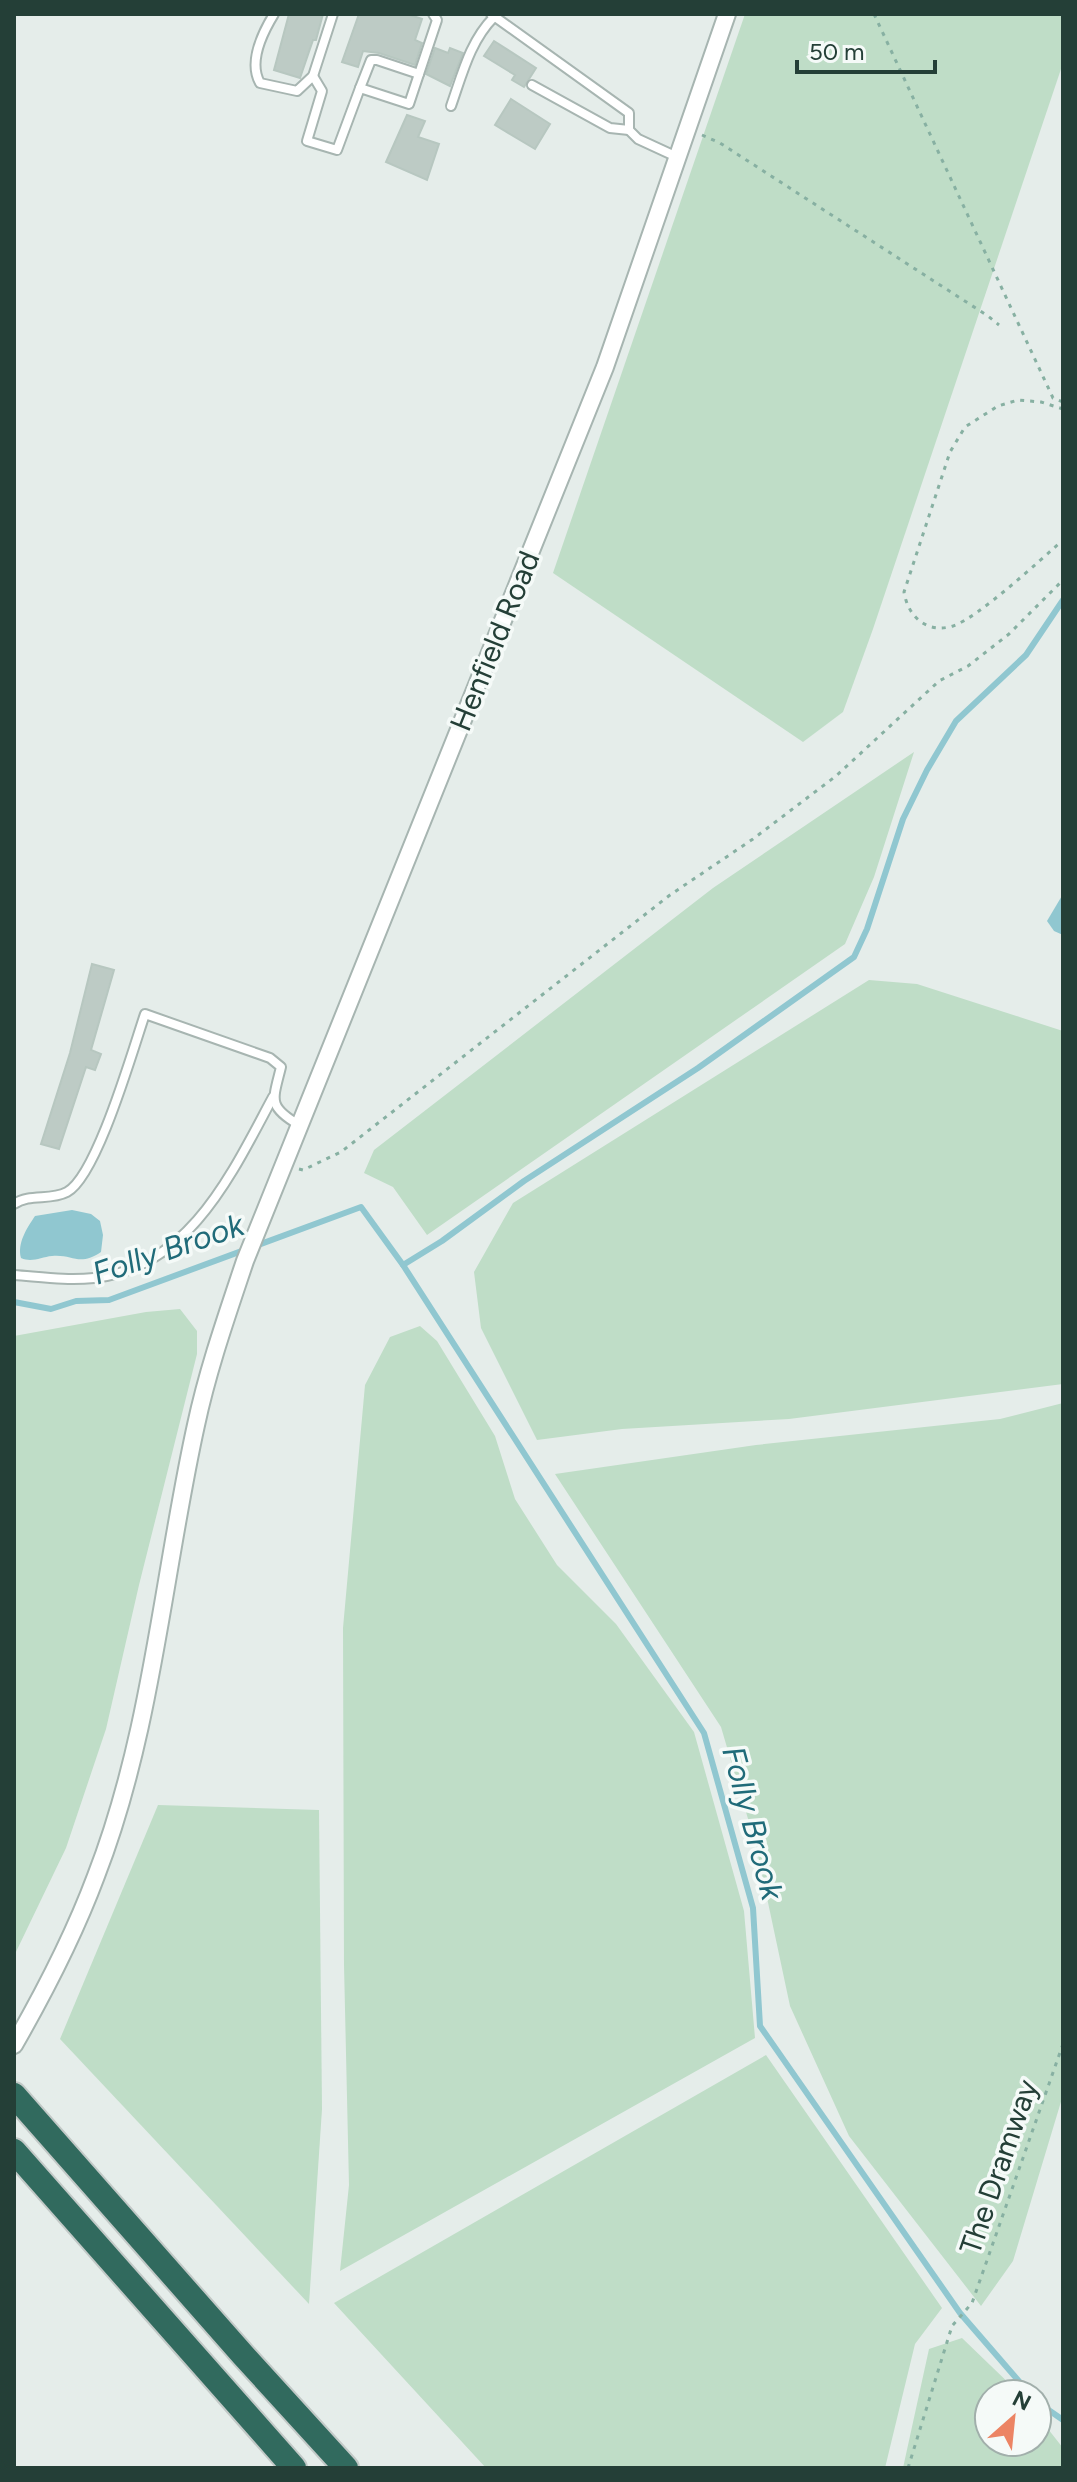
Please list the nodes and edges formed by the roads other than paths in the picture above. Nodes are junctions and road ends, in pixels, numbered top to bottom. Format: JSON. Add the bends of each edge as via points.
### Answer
{"nodes":[{"id":1,"x":274,"y":14,"type":"edge"},
{"id":2,"x":333,"y":14,"type":"edge"},
{"id":3,"x":433,"y":14,"type":"edge"},
{"id":4,"x":727,"y":14,"type":"edge"},
{"id":5,"x":492,"y":16,"type":"edge"},
{"id":6,"x":419,"y":74,"type":"junction"},
{"id":7,"x":313,"y":76,"type":"junction"},
{"id":8,"x":532,"y":85,"type":"dead end"},
{"id":9,"x":360,"y":88,"type":"junction"},
{"id":10,"x":451,"y":106,"type":"dead end"},
{"id":11,"x":629,"y":130,"type":"junction"},
{"id":12,"x":677,"y":157,"type":"junction"},
{"id":13,"x":273,"y":1097,"type":"junction"},
{"id":14,"x":300,"y":1126,"type":"junction"},
{"id":15,"x":14,"y":1204,"type":"edge"},
{"id":16,"x":14,"y":1275,"type":"edge"},
{"id":17,"x":14,"y":2045,"type":"edge"},
{"id":18,"x":14,"y":2095,"type":"edge"},
{"id":19,"x":14,"y":2152,"type":"edge"},
{"id":20,"x":294,"y":2468,"type":"edge"},
{"id":21,"x":346,"y":2468,"type":"edge"}],
"edges":[{"from":1,"to":7,"type":"lane","via":[[261,35],[256,76],[260,83],[297,91]]},
{"from":2,"to":7,"type":"lane"},
{"from":3,"to":6,"type":"lane","via":[[437,20]]},
{"from":4,"to":12,"type":"street","name":"Henfield Road"},
{"from":5,"to":10,"type":"lane","via":[[473,46]]},
{"from":5,"to":11,"type":"lane","via":[[629,113]]},
{"from":6,"to":9,"type":"lane","via":[[371,60]]},
{"from":6,"to":9,"type":"lane","via":[[409,104]]},
{"from":7,"to":9,"type":"lane","via":[[322,91],[307,141],[337,150]]},
{"from":8,"to":11,"type":"lane","via":[[610,128]]},
{"from":11,"to":12,"type":"lane"},
{"from":12,"to":14,"type":"street","name":"Henfield Road","via":[[605,367]]},
{"from":13,"to":14,"type":"lane","via":[[279,1114]]},
{"from":13,"to":15,"type":"lane","via":[[281,1067],[270,1058],[145,1014],[80,1181],[68,1192]]},
{"from":13,"to":16,"type":"lane","via":[[221,1193],[202,1217],[154,1257],[96,1278]]},
{"from":14,"to":17,"type":"street","name":"Henfield Road","via":[[257,1226],[196,1424],[161,1620],[120,1802],[97,1875],[52,1977]]},
{"from":18,"to":21,"type":"highway"},
{"from":19,"to":20,"type":"highway"}]}
